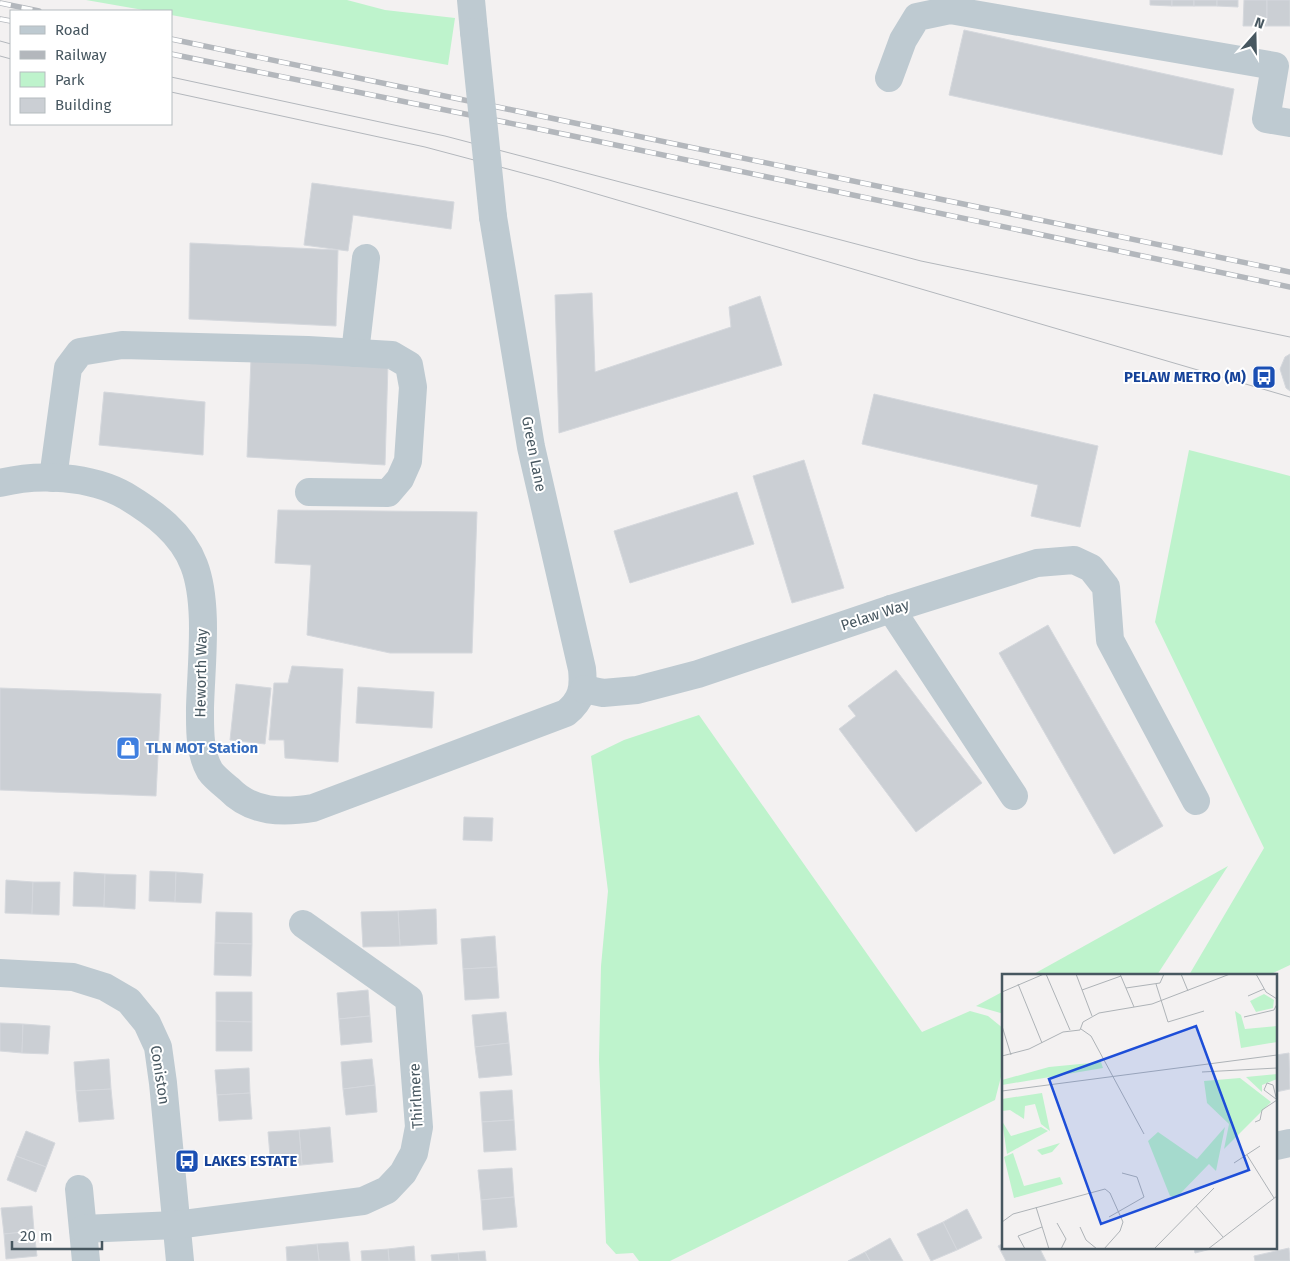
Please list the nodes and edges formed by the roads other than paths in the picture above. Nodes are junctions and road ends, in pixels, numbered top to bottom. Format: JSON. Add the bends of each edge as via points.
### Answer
{"nodes":[{"id":1,"x":471,"y":0,"type":"edge"},
{"id":2,"x":889,"y":78,"type":"dead end"},
{"id":3,"x":1290,"y":123,"type":"edge"},
{"id":4,"x":366,"y":258,"type":"dead end"},
{"id":5,"x":355,"y":353,"type":"junction"},
{"id":6,"x":53,"y":478,"type":"junction"},
{"id":7,"x":0,"y":483,"type":"edge"},
{"id":8,"x":310,"y":492,"type":"dead end"},
{"id":9,"x":891,"y":609,"type":"junction"},
{"id":10,"x":584,"y":689,"type":"junction"},
{"id":11,"x":1014,"y":796,"type":"dead end"},
{"id":12,"x":1196,"y":801,"type":"dead end"},
{"id":13,"x":302,"y":924,"type":"dead end"},
{"id":14,"x":0,"y":973,"type":"edge"},
{"id":15,"x":79,"y":1189,"type":"dead end"},
{"id":16,"x":176,"y":1224,"type":"junction"},
{"id":17,"x":83,"y":1229,"type":"junction"},
{"id":18,"x":86,"y":1261,"type":"edge"},
{"id":19,"x":180,"y":1261,"type":"edge"}],
"edges":[{"from":1,"to":10,"type":"street","name":"Green Lane","bridge":true,"via":[[493,217],[532,447]]},
{"from":2,"to":3,"type":"street","via":[[903,40],[917,17],[950,10],[1275,66],[1266,119]]},
{"from":4,"to":5,"type":"street"},
{"from":5,"to":6,"type":"street","via":[[122,345],[80,352],[68,368]]},
{"from":5,"to":8,"type":"street","via":[[392,356],[409,365],[413,387],[408,461],[400,479],[388,493]]},
{"from":6,"to":7,"type":"street","name":"Heworth Way","via":[[18,478]]},
{"from":6,"to":10,"type":"street","name":"Heworth Way","via":[[88,482],[121,494],[150,511],[177,536],[194,564],[203,600],[200,738],[210,770],[236,797],[258,808],[285,813],[313,808],[566,713],[577,704]]},
{"from":9,"to":10,"type":"street","name":"Pelaw Way","via":[[698,674],[637,690],[603,693]]},
{"from":9,"to":11,"type":"street"},
{"from":9,"to":12,"type":"street","name":"Pelaw Way","via":[[1037,563],[1074,560],[1091,568],[1106,587],[1110,640]]},
{"from":13,"to":16,"type":"street","name":"Thirlmere","via":[[409,998],[419,1128],[414,1153],[403,1174],[388,1190],[363,1201]]},
{"from":14,"to":16,"type":"street","name":"Coniston","via":[[73,977],[105,987],[130,1001],[147,1023],[158,1047]]},
{"from":15,"to":17,"type":"street"},
{"from":16,"to":17,"type":"street"},
{"from":16,"to":19,"type":"street","name":"Coniston"},
{"from":17,"to":18,"type":"street"}]}
